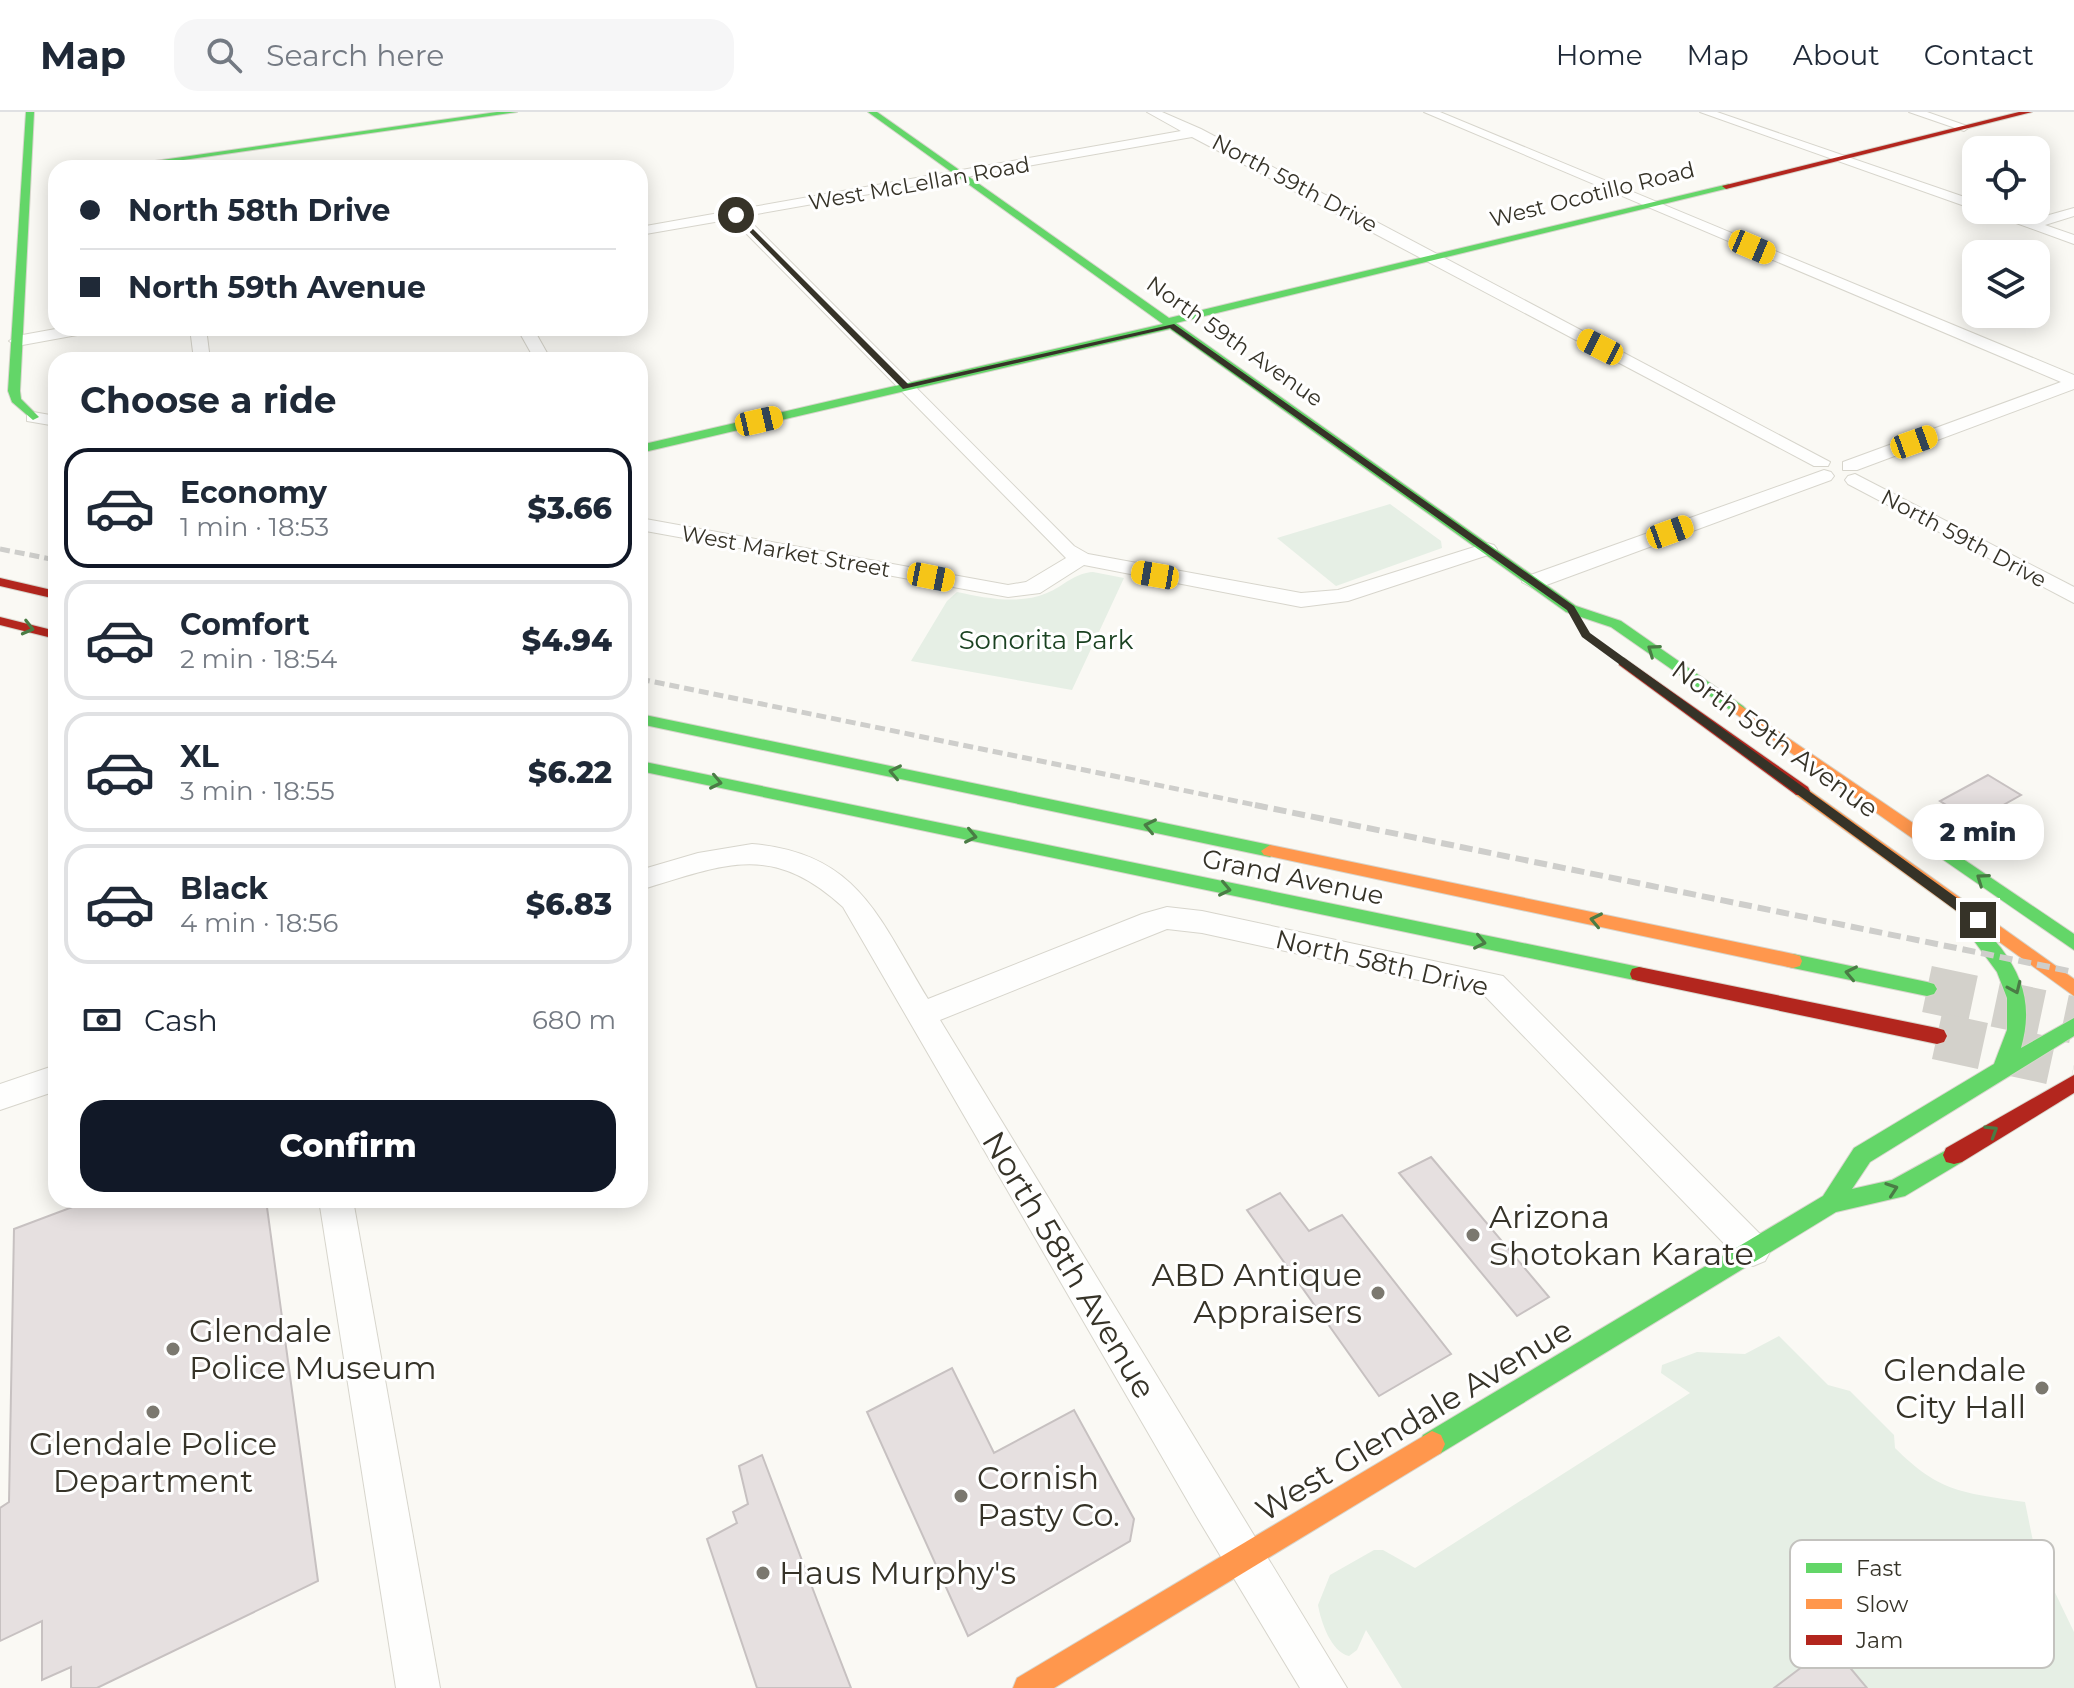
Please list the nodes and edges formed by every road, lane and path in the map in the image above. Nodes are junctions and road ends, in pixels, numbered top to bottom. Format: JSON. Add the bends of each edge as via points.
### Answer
{"nodes":[{"id":1,"x":30,"y":112,"type":"edge"},
{"id":2,"x":513,"y":112,"type":"edge"},
{"id":3,"x":872,"y":112,"type":"edge"},
{"id":4,"x":1153,"y":112,"type":"edge"},
{"id":5,"x":1430,"y":112,"type":"edge"},
{"id":6,"x":1706,"y":112,"type":"edge"},
{"id":7,"x":1915,"y":112,"type":"edge"},
{"id":8,"x":2028,"y":112,"type":"edge"},
{"id":9,"x":1964,"y":127,"type":"junction"},
{"id":10,"x":1197,"y":132,"type":"junction"},
{"id":11,"x":1839,"y":158,"type":"junction"},
{"id":12,"x":168,"y":160,"type":"edge"},
{"id":13,"x":961,"y":175,"type":"junction"},
{"id":14,"x":35,"y":178,"type":"junction"},
{"id":15,"x":0,"y":184,"type":"edge"},
{"id":16,"x":1962,"y":201,"type":"edge"},
{"id":17,"x":1650,"y":204,"type":"junction"},
{"id":18,"x":2074,"y":212,"type":"edge"},
{"id":19,"x":736,"y":215,"type":"junction"},
{"id":20,"x":2027,"y":224,"type":"edge"},
{"id":21,"x":2030,"y":225,"type":"junction"},
{"id":22,"x":648,"y":230,"type":"edge"},
{"id":23,"x":2074,"y":240,"type":"edge"},
{"id":24,"x":1433,"y":257,"type":"junction"},
{"id":25,"x":1169,"y":324,"type":"junction"},
{"id":26,"x":48,"y":335,"type":"edge"},
{"id":27,"x":17,"y":341,"type":"junction"},
{"id":28,"x":2074,"y":382,"type":"edge"},
{"id":29,"x":906,"y":387,"type":"junction"},
{"id":30,"x":33,"y":417,"type":"joint"},
{"id":31,"x":48,"y":420,"type":"edge"},
{"id":32,"x":648,"y":447,"type":"edge"},
{"id":33,"x":1822,"y":469,"type":"junction"},
{"id":34,"x":1852,"y":473,"type":"junction"},
{"id":35,"x":648,"y":525,"type":"edge"},
{"id":36,"x":1487,"y":549,"type":"junction"},
{"id":37,"x":1081,"y":558,"type":"junction"},
{"id":38,"x":0,"y":582,"type":"edge"},
{"id":39,"x":1533,"y":582,"type":"junction"},
{"id":40,"x":48,"y":593,"type":"edge"},
{"id":41,"x":2074,"y":596,"type":"edge"},
{"id":42,"x":1571,"y":609,"type":"junction"},
{"id":43,"x":0,"y":621,"type":"edge"},
{"id":44,"x":48,"y":633,"type":"edge"},
{"id":45,"x":1586,"y":635,"type":"dead end"},
{"id":46,"x":1610,"y":652,"type":"dead end"},
{"id":47,"x":648,"y":721,"type":"edge"},
{"id":48,"x":648,"y":768,"type":"edge"},
{"id":49,"x":1885,"y":852,"type":"junction"},
{"id":50,"x":648,"y":878,"type":"edge"},
{"id":51,"x":2074,"y":943,"type":"edge"},
{"id":52,"x":1927,"y":989,"type":"tunnel mouth"},
{"id":53,"x":2074,"y":989,"type":"edge"},
{"id":54,"x":921,"y":1015,"type":"junction"},
{"id":55,"x":2074,"y":1026,"type":"edge"},
{"id":56,"x":1937,"y":1036,"type":"tunnel mouth"},
{"id":57,"x":2002,"y":1070,"type":"junction"},
{"id":58,"x":48,"y":1081,"type":"edge"},
{"id":59,"x":2074,"y":1083,"type":"edge"},
{"id":60,"x":0,"y":1097,"type":"edge"},
{"id":61,"x":1831,"y":1203,"type":"junction"},
{"id":62,"x":337,"y":1208,"type":"edge"},
{"id":63,"x":1753,"y":1250,"type":"junction"},
{"id":64,"x":1245,"y":1557,"type":"junction"},
{"id":65,"x":418,"y":1688,"type":"edge"},
{"id":66,"x":1027,"y":1688,"type":"edge"},
{"id":67,"x":1325,"y":1688,"type":"edge"}],
"edges":[{"from":1,"to":14,"type":"main road"},
{"from":2,"to":12,"type":"main road"},
{"from":3,"to":13,"type":"main road","name":"North 59th Avenue"},
{"from":4,"to":10,"type":"street","name":"North 59th Drive"},
{"from":5,"to":17,"type":"street"},
{"from":6,"to":11,"type":"street"},
{"from":7,"to":9,"type":"street"},
{"from":8,"to":9,"type":"main road","name":"West Ocotillo Road"},
{"from":9,"to":11,"type":"main road","name":"West Ocotillo Road"},
{"from":10,"to":13,"type":"street","name":"West McLellan Road"},
{"from":10,"to":24,"type":"street","name":"North 59th Drive"},
{"from":11,"to":16,"type":"street"},
{"from":11,"to":17,"type":"main road","name":"West Ocotillo Road"},
{"from":13,"to":19,"type":"street","name":"West McLellan Road"},
{"from":13,"to":25,"type":"main road","name":"North 59th Avenue"},
{"from":14,"to":15,"type":"main road"},
{"from":14,"to":27,"type":"main road"},
{"from":17,"to":24,"type":"main road","name":"West Ocotillo Road"},
{"from":17,"to":28,"type":"street"},
{"from":18,"to":21,"type":"street"},
{"from":19,"to":22,"type":"street","name":"West McLellan Road"},
{"from":19,"to":29,"type":"street"},
{"from":20,"to":21,"type":"street"},
{"from":21,"to":23,"type":"street"},
{"from":24,"to":25,"type":"main road","name":"West Ocotillo Road"},
{"from":24,"to":33,"type":"street","name":"North 59th Drive"},
{"from":25,"to":29,"type":"main road","name":"West Ocotillo Road"},
{"from":25,"to":36,"type":"main road","name":"North 59th Avenue"},
{"from":26,"to":27,"type":"street"},
{"from":27,"to":30,"type":"main road","via":[[16,400]]},
{"from":28,"to":34,"type":"street"},
{"from":29,"to":32,"type":"main road","name":"West Ocotillo Road"},
{"from":29,"to":37,"type":"street","via":[[1067,550]]},
{"from":30,"to":31,"type":"street"},
{"from":33,"to":34,"type":"street"},
{"from":33,"to":39,"type":"street"},
{"from":34,"to":41,"type":"street","name":"North 59th Drive"},
{"from":35,"to":37,"type":"street","name":"West Market Street","via":[[1008,591],[1032,588]]},
{"from":36,"to":37,"type":"street","via":[[1340,596],[1301,600]]},
{"from":36,"to":39,"type":"main road","name":"North 59th Avenue"},
{"from":38,"to":40,"type":"main road"},
{"from":39,"to":42,"type":"main road","name":"North 59th Avenue"},
{"from":42,"to":45,"type":"main road","name":"North 59th Avenue"},
{"from":51,"to":42,"type":"main road","name":"North 59th Avenue","one_way":true,"via":[[1616,624]]},
{"from":43,"to":44,"type":"main road","one_way":true},
{"from":46,"to":49,"type":"main road","name":"North 59th Avenue"},
{"from":52,"to":47,"type":"main road","name":"Grand Avenue","one_way":true},
{"from":48,"to":56,"type":"main road","name":"Grand Avenue","one_way":true},
{"from":49,"to":53,"type":"main road","name":"North 59th Avenue"},
{"from":49,"to":57,"type":"main road","one_way":true,"via":[[1973,928],[2012,980],[2020,1000],[2021,1026]]},
{"from":50,"to":54,"type":"street","name":"North 58th Avenue","via":[[729,855],[797,859],[829,876],[853,900]]},
{"from":54,"to":63,"type":"street","name":"North 58th Drive","via":[[1167,918],[1492,984]]},
{"from":54,"to":64,"type":"street","name":"North 58th Avenue"},
{"from":55,"to":57,"type":"main road","name":"West Glendale Avenue"},
{"from":57,"to":61,"type":"main road","name":"West Glendale Avenue","via":[[1862,1155]]},
{"from":58,"to":60,"type":"street"},
{"from":61,"to":59,"type":"main road","name":"West Glendale Avenue","one_way":true,"via":[[1897,1189]]},
{"from":61,"to":63,"type":"main road","name":"West Glendale Avenue"},
{"from":62,"to":65,"type":"street"},
{"from":63,"to":64,"type":"main road","name":"West Glendale Avenue"},
{"from":64,"to":66,"type":"main road","name":"West Glendale Avenue"},
{"from":64,"to":67,"type":"street","name":"North 58th Avenue"}]}
